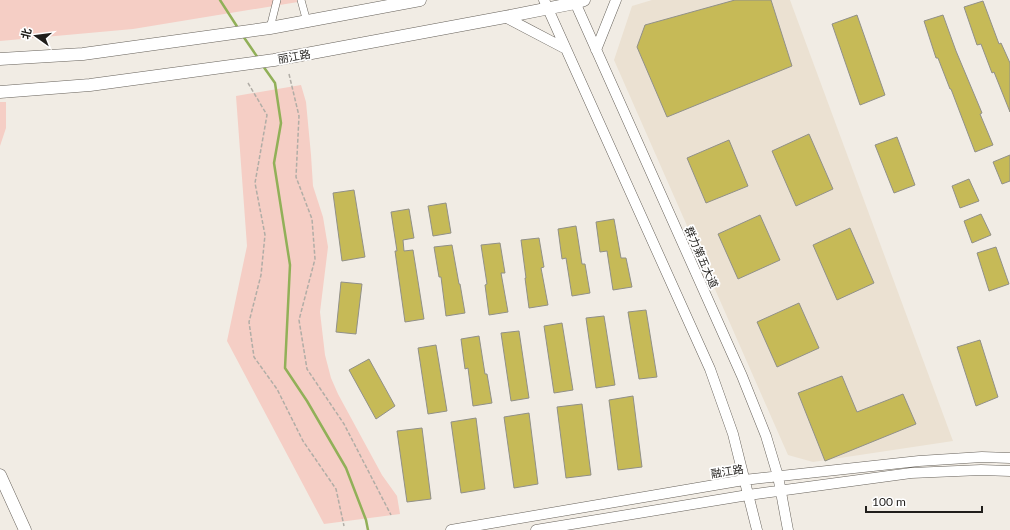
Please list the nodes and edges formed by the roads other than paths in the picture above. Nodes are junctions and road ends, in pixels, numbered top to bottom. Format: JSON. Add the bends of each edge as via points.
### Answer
{"nodes":[{"id":1,"x":277,"y":0,"type":"edge"},
{"id":2,"x":301,"y":0,"type":"edge"},
{"id":3,"x":420,"y":0,"type":"edge"},
{"id":4,"x":616,"y":0,"type":"edge"},
{"id":5,"x":578,"y":1,"type":"edge"},
{"id":6,"x":546,"y":4,"type":"edge"},
{"id":7,"x":505,"y":17,"type":"junction"},
{"id":8,"x":307,"y":22,"type":"junction"},
{"id":9,"x":270,"y":28,"type":"junction"},
{"id":10,"x":566,"y":49,"type":"junction"},
{"id":11,"x":596,"y":50,"type":"junction"},
{"id":12,"x":0,"y":59,"type":"edge"},
{"id":13,"x":0,"y":92,"type":"edge"},
{"id":14,"x":1010,"y":458,"type":"edge"},
{"id":15,"x":1010,"y":471,"type":"edge"},
{"id":16,"x":0,"y":475,"type":"edge"},
{"id":17,"x":778,"y":476,"type":"junction"},
{"id":18,"x":744,"y":480,"type":"junction"},
{"id":19,"x":781,"y":491,"type":"junction"},
{"id":20,"x":748,"y":496,"type":"junction"},
{"id":21,"x":25,"y":530,"type":"edge"},
{"id":22,"x":451,"y":530,"type":"edge"},
{"id":23,"x":536,"y":530,"type":"edge"},
{"id":24,"x":757,"y":530,"type":"edge"},
{"id":25,"x":788,"y":530,"type":"edge"}],
"edges":[{"from":1,"to":9,"type":"street"},
{"from":2,"to":8,"type":"street"},
{"from":3,"to":8,"type":"main road"},
{"from":4,"to":11,"type":"main road"},
{"from":5,"to":6,"type":"main road","name":"丽江路"},
{"from":5,"to":11,"type":"main road","name":"群力第五大道"},
{"from":6,"to":7,"type":"main road","name":"丽江路"},
{"from":6,"to":10,"type":"main road"},
{"from":7,"to":10,"type":"main road"},
{"from":7,"to":13,"type":"main road","name":"丽江路","via":[[274,60],[90,85]]},
{"from":8,"to":9,"type":"main road"},
{"from":9,"to":12,"type":"main road","via":[[83,54]]},
{"from":10,"to":18,"type":"main road","via":[[710,369],[733,434]]},
{"from":11,"to":17,"type":"main road","name":"群力第五大道","via":[[742,376],[766,436]]},
{"from":14,"to":17,"type":"main road","name":"融江路","via":[[919,461]]},
{"from":15,"to":19,"type":"main road","via":[[911,473]]},
{"from":16,"to":21,"type":"main road"},
{"from":17,"to":18,"type":"main road","name":"融江路"},
{"from":17,"to":19,"type":"main road","name":"群力第五大道"},
{"from":18,"to":20,"type":"main road"},
{"from":18,"to":22,"type":"main road","name":"融江路"},
{"from":19,"to":20,"type":"main road"},
{"from":19,"to":25,"type":"main road","name":"群力第五大道"},
{"from":20,"to":23,"type":"main road"},
{"from":20,"to":24,"type":"main road"}]}
